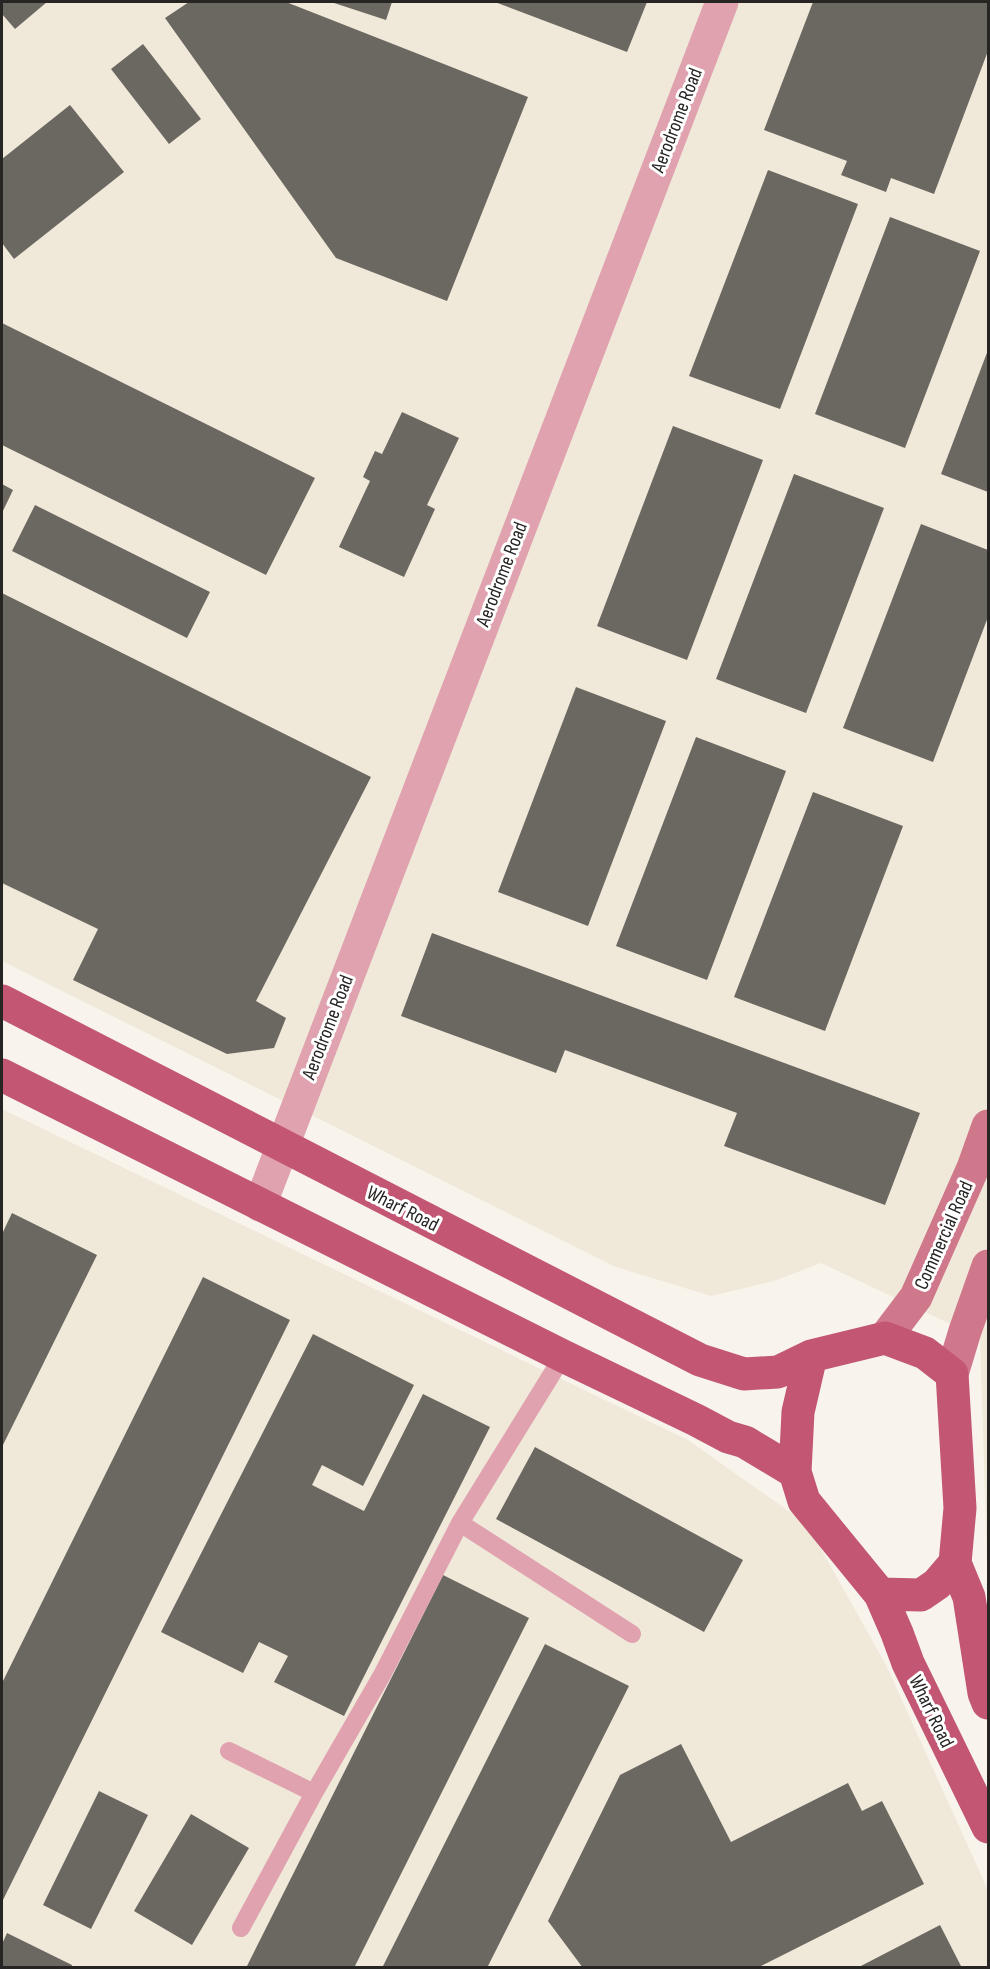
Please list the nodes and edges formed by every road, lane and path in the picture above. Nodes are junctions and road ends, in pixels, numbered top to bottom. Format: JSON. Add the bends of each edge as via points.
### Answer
{"nodes":[{"id":1,"x":722,"y":2,"type":"edge"},
{"id":2,"x":2,"y":1002,"type":"edge"},
{"id":3,"x":2,"y":1075,"type":"edge"},
{"id":4,"x":988,"y":1126,"type":"edge"},
{"id":5,"x":282,"y":1146,"type":"junction"},
{"id":6,"x":260,"y":1205,"type":"junction"},
{"id":7,"x":988,"y":1266,"type":"edge"},
{"id":8,"x":885,"y":1338,"type":"junction"},
{"id":9,"x":562,"y":1356,"type":"junction"},
{"id":10,"x":811,"y":1356,"type":"junction"},
{"id":11,"x":952,"y":1374,"type":"junction"},
{"id":12,"x":795,"y":1472,"type":"junction"},
{"id":13,"x":460,"y":1523,"type":"junction"},
{"id":14,"x":955,"y":1563,"type":"junction"},
{"id":15,"x":880,"y":1594,"type":"junction"},
{"id":16,"x":632,"y":1634,"type":"dead end"},
{"id":17,"x":988,"y":1703,"type":"edge"},
{"id":18,"x":229,"y":1751,"type":"dead end"},
{"id":19,"x":314,"y":1793,"type":"junction"},
{"id":20,"x":988,"y":1827,"type":"edge"},
{"id":21,"x":241,"y":1928,"type":"dead end"}],
"edges":[{"from":1,"to":5,"type":"street","name":"Aerodrome Road"},
{"from":2,"to":5,"type":"main road","name":"Wharf Road"},
{"from":3,"to":6,"type":"main road"},
{"from":4,"to":8,"type":"main road","name":"Commercial Road","via":[[916,1297]]},
{"from":5,"to":6,"type":"street","name":"Aerodrome Road"},
{"from":5,"to":10,"type":"main road","name":"Wharf Road","via":[[700,1360],[744,1374],[778,1372]]},
{"from":6,"to":9,"type":"main road"},
{"from":7,"to":11,"type":"main road"},
{"from":8,"to":10,"type":"main road","name":"Wharf Road"},
{"from":8,"to":11,"type":"main road","via":[[925,1353]]},
{"from":9,"to":12,"type":"main road","via":[[745,1442]]},
{"from":9,"to":13,"type":"lane"},
{"from":10,"to":12,"type":"main road","via":[[798,1412]]},
{"from":11,"to":14,"type":"main road","via":[[960,1508]]},
{"from":12,"to":15,"type":"main road","name":"Wharf Road","via":[[804,1501]]},
{"from":13,"to":16,"type":"lane"},
{"from":13,"to":19,"type":"lane","via":[[382,1675]]},
{"from":14,"to":15,"type":"main road","via":[[921,1595]]},
{"from":14,"to":17,"type":"main road","via":[[969,1597]]},
{"from":15,"to":20,"type":"main road","name":"Wharf Road","via":[[908,1663]]},
{"from":18,"to":19,"type":"lane"},
{"from":19,"to":21,"type":"lane"}]}
